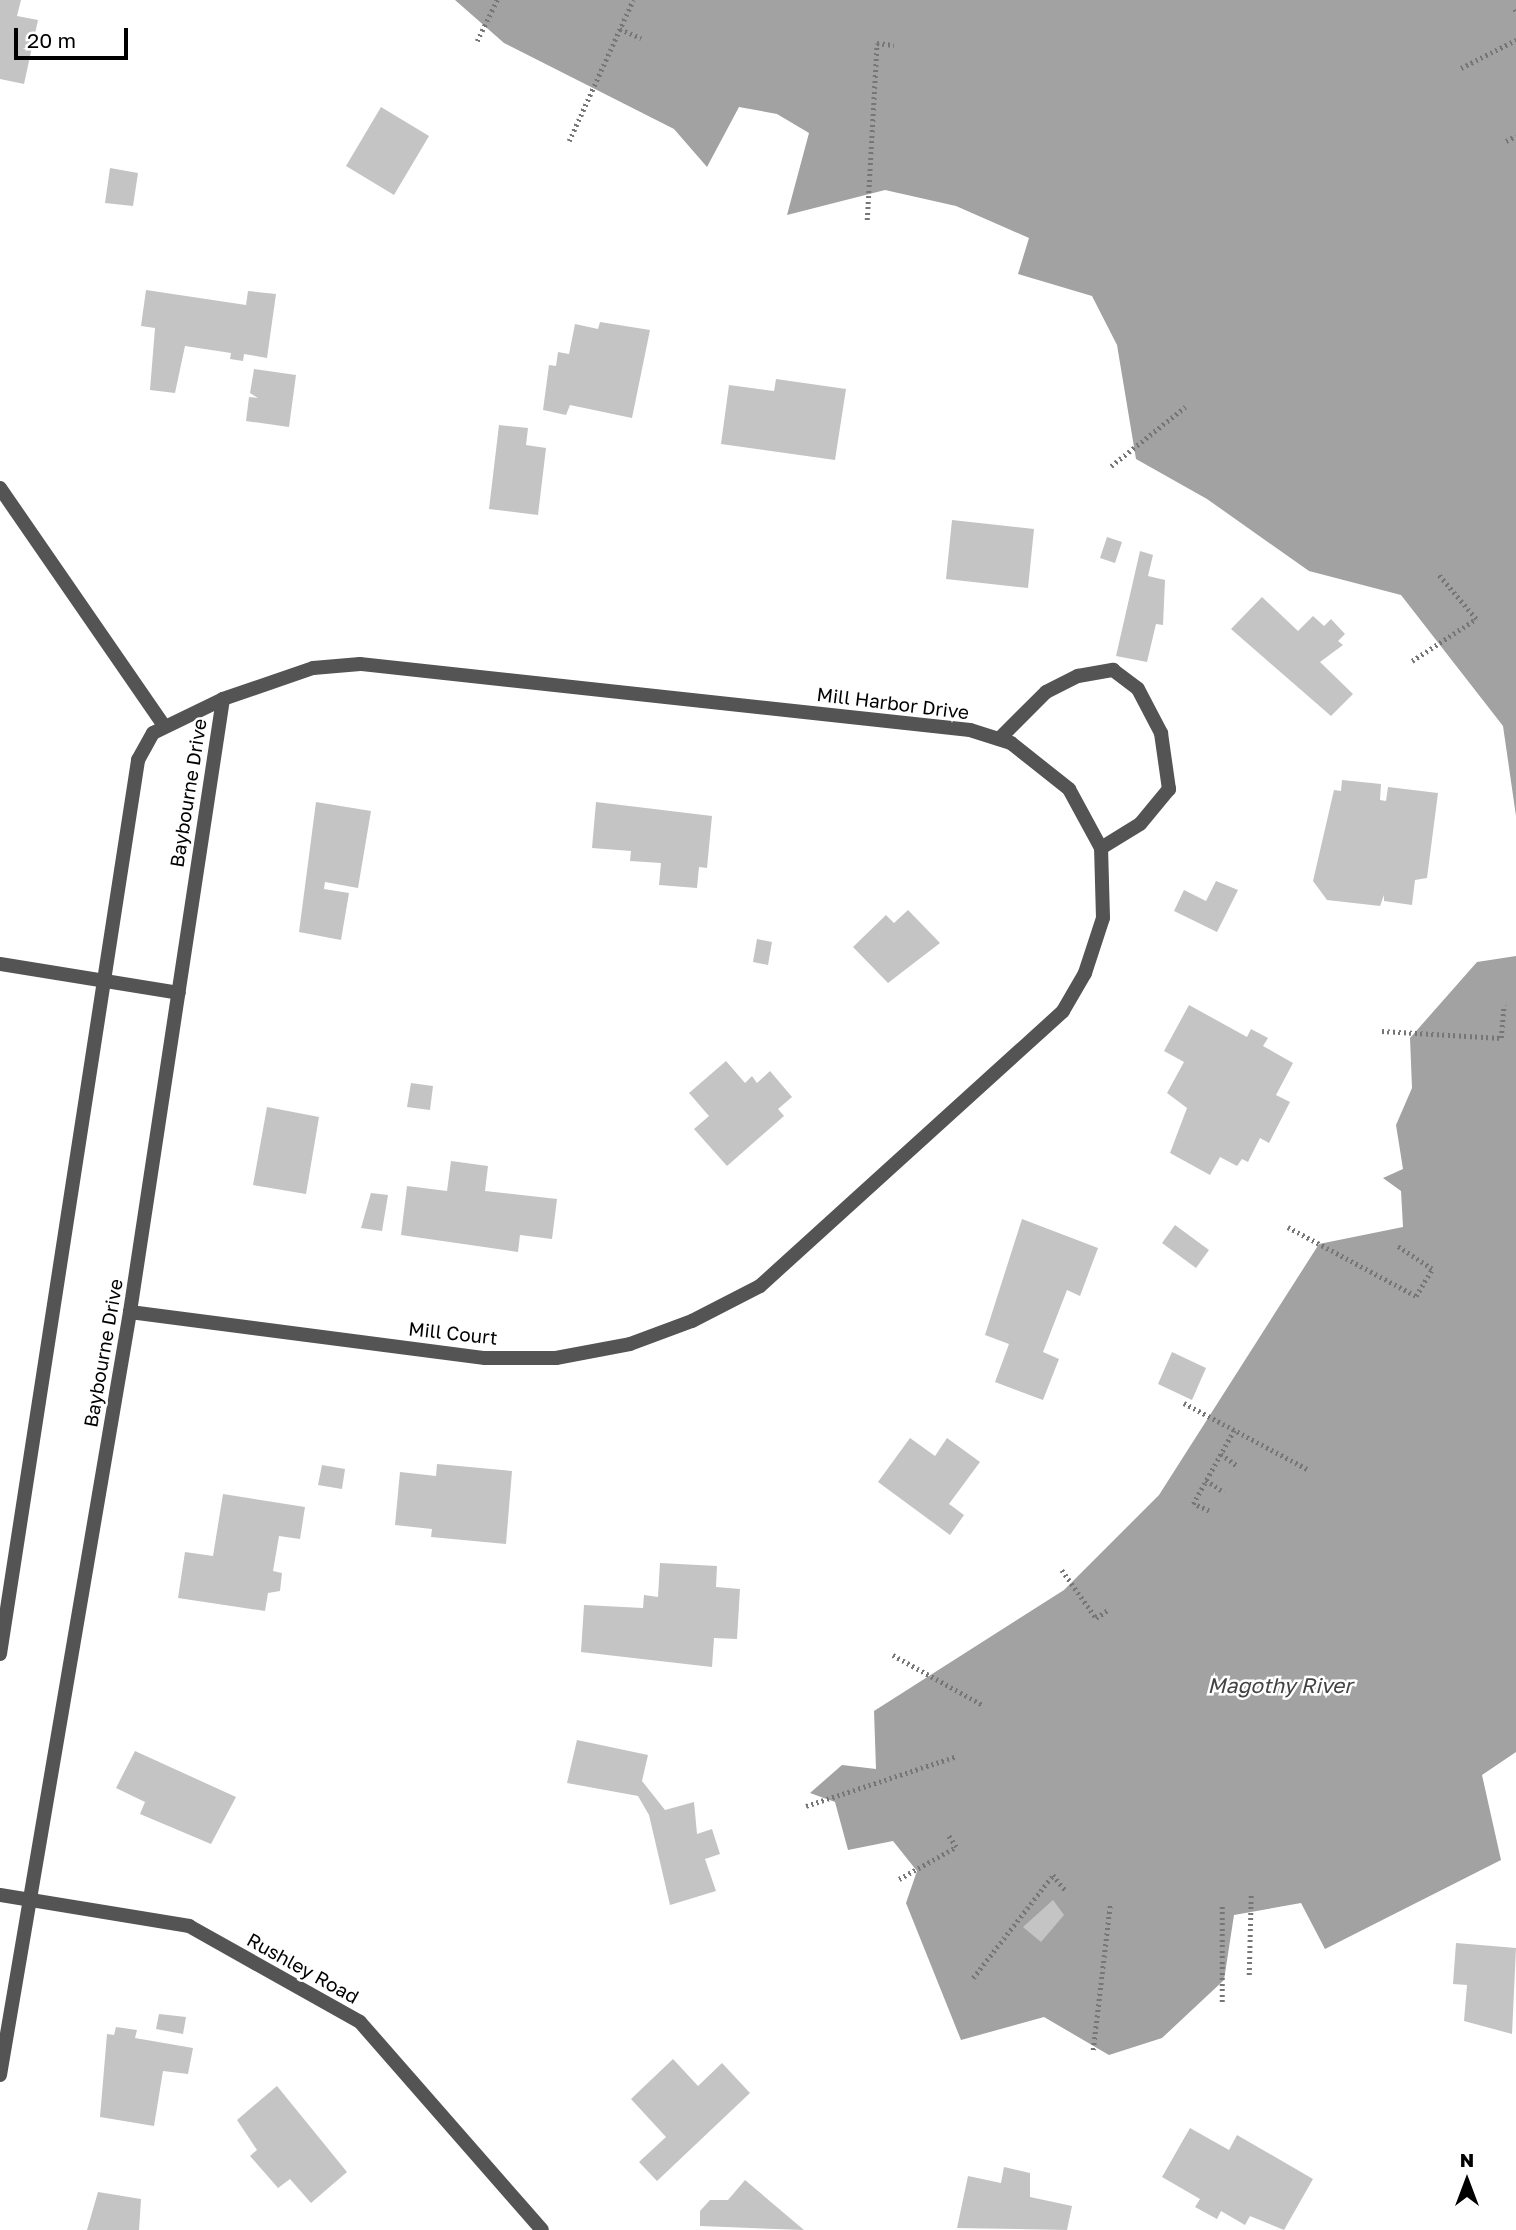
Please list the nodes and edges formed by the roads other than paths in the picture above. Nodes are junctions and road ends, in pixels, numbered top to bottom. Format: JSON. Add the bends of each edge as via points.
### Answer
{"nodes":[{"id":1,"x":0,"y":488,"type":"edge"},
{"id":2,"x":222,"y":699,"type":"junction"},
{"id":3,"x":164,"y":726,"type":"junction"},
{"id":4,"x":999,"y":739,"type":"junction"},
{"id":5,"x":1101,"y":848,"type":"junction"},
{"id":6,"x":0,"y":964,"type":"edge"},
{"id":7,"x":103,"y":982,"type":"junction"},
{"id":8,"x":179,"y":993,"type":"junction"},
{"id":9,"x":760,"y":1286,"type":"joint"},
{"id":10,"x":130,"y":1312,"type":"junction"},
{"id":11,"x":0,"y":1654,"type":"edge"},
{"id":12,"x":0,"y":1895,"type":"edge"},
{"id":13,"x":28,"y":1898,"type":"junction"},
{"id":14,"x":0,"y":2076,"type":"edge"},
{"id":15,"x":542,"y":2230,"type":"edge"}],
"edges":[{"from":1,"to":3,"type":"street","name":"Baybourne Drive"},
{"from":2,"to":3,"type":"street","name":"Baybourne Drive"},
{"from":2,"to":4,"type":"street","name":"Mill Harbor Drive","via":[[313,668],[360,664],[970,730]]},
{"from":2,"to":8,"type":"street","name":"Baybourne Drive"},
{"from":3,"to":7,"type":"street","name":"Baybourne Drive","via":[[138,760]]},
{"from":4,"to":5,"type":"street","name":"Mill Harbor Drive","via":[[1069,789]]},
{"from":4,"to":5,"type":"street","via":[[1045,692],[1078,676],[1114,670],[1138,689],[1161,733],[1169,789],[1140,824]]},
{"from":5,"to":9,"type":"street","name":"Mill Harbor Drive","via":[[1106,883],[1100,930],[1063,1011]]},
{"from":6,"to":7,"type":"street"},
{"from":7,"to":8,"type":"street"},
{"from":7,"to":11,"type":"street","name":"Baybourne Drive"},
{"from":8,"to":10,"type":"street","name":"Baybourne Drive"},
{"from":9,"to":10,"type":"street","name":"Mill Court","via":[[630,1344],[556,1357],[485,1357]]},
{"from":10,"to":13,"type":"street","name":"Baybourne Drive"},
{"from":12,"to":13,"type":"street","name":"Rushley Road"},
{"from":13,"to":14,"type":"street","name":"Baybourne Drive"},
{"from":13,"to":15,"type":"street","name":"Rushley Road","via":[[189,1926],[360,2022]]}]}
